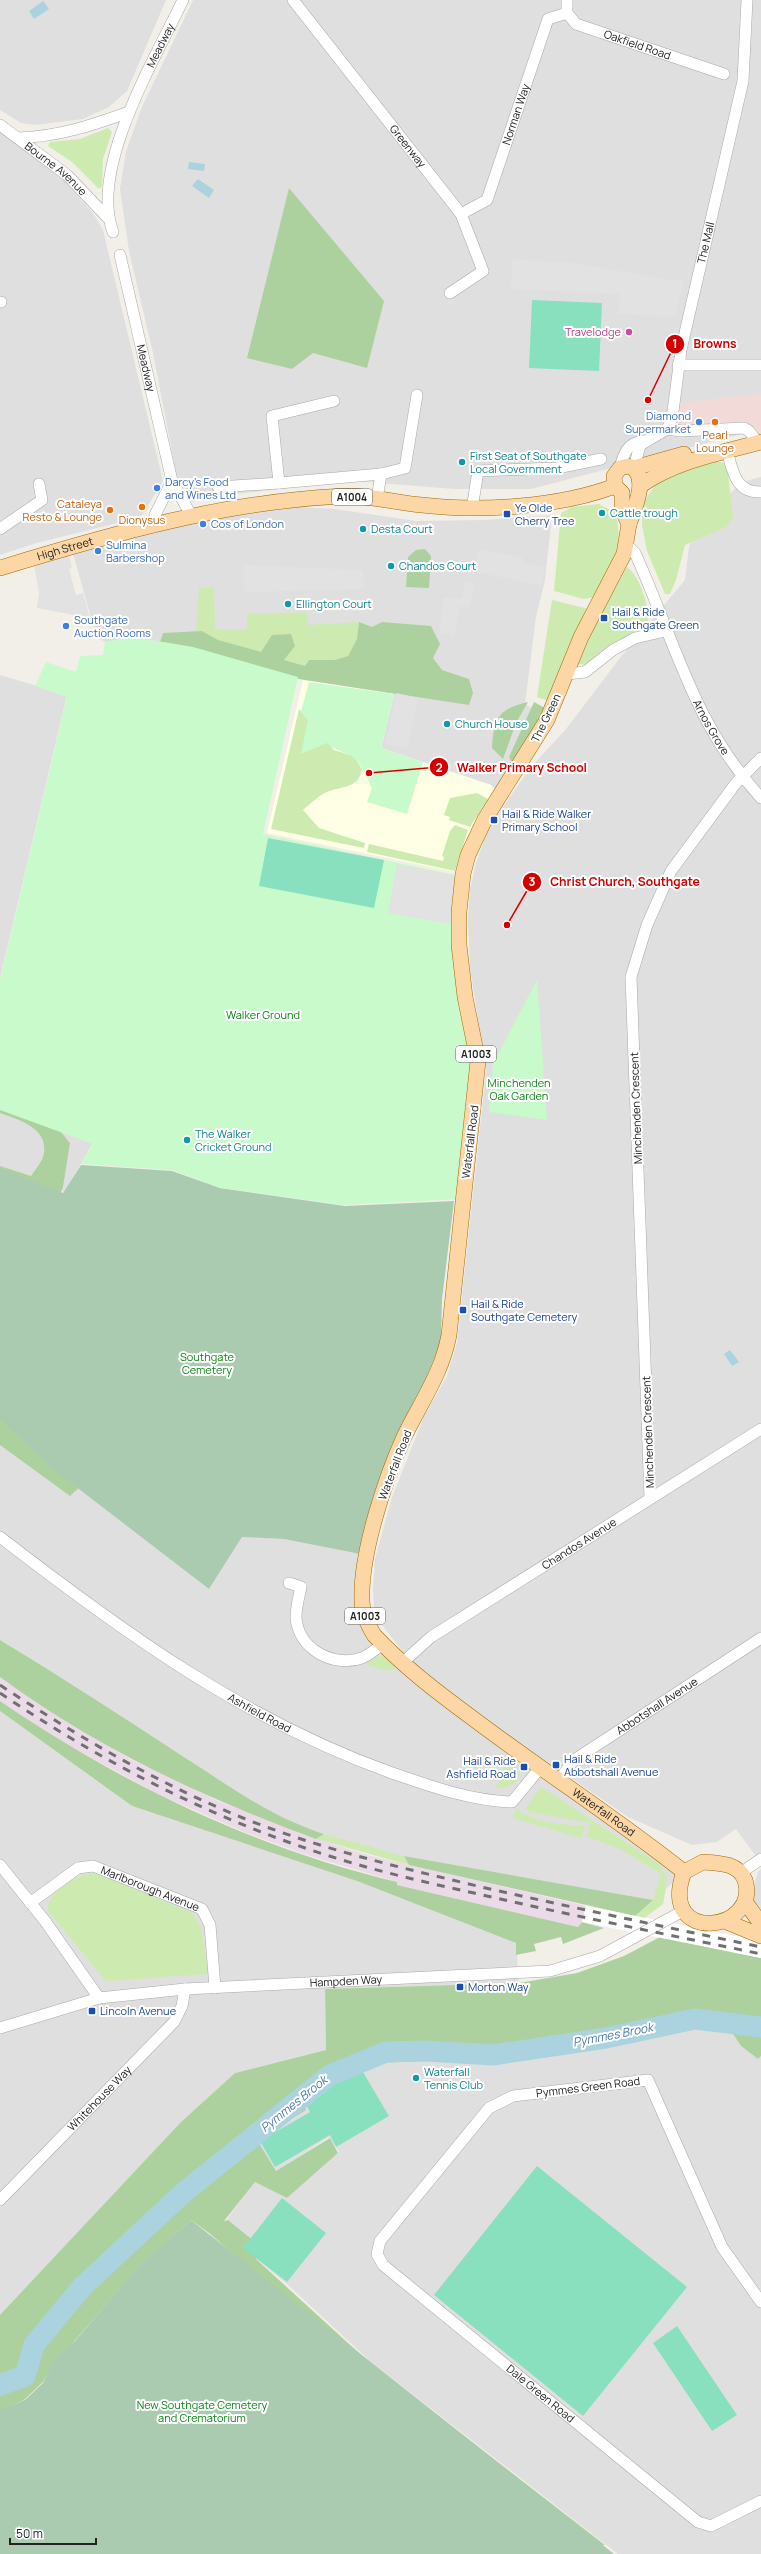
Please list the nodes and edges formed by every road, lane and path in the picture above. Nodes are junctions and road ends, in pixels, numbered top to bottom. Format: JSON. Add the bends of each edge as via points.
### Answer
{"nodes":[{"id":1,"x":183,"y":0,"type":"edge"},
{"id":2,"x":293,"y":0,"type":"edge"},
{"id":3,"x":567,"y":0,"type":"edge"},
{"id":4,"x":747,"y":0,"type":"edge"},
{"id":5,"x":567,"y":13,"type":"junction"},
{"id":6,"x":724,"y":74,"type":"dead end"},
{"id":7,"x":129,"y":112,"type":"junction"},
{"id":8,"x":0,"y":125,"type":"edge"},
{"id":9,"x":18,"y":138,"type":"junction"},
{"id":10,"x":461,"y":214,"type":"junction"},
{"id":11,"x":107,"y":217,"type":"junction"},
{"id":12,"x":113,"y":232,"type":"dead end"},
{"id":13,"x":120,"y":255,"type":"dead end"},
{"id":14,"x":450,"y":293,"type":"dead end"},
{"id":15,"x":678,"y":365,"type":"junction"},
{"id":16,"x":761,"y":365,"type":"edge"},
{"id":17,"x":416,"y":394,"type":"dead end"},
{"id":18,"x":334,"y":401,"type":"dead end"},
{"id":19,"x":667,"y":429,"type":"junction"},
{"id":20,"x":759,"y":442,"type":"edge"},
{"id":21,"x":727,"y":451,"type":"junction"},
{"id":22,"x":601,"y":459,"type":"dead end"},
{"id":23,"x":627,"y":468,"type":"junction"},
{"id":24,"x":381,"y":474,"type":"junction"},
{"id":25,"x":172,"y":482,"type":"junction"},
{"id":26,"x":279,"y":483,"type":"junction"},
{"id":27,"x":39,"y":484,"type":"dead end"},
{"id":28,"x":255,"y":485,"type":"junction"},
{"id":29,"x":218,"y":487,"type":"dead end"},
{"id":30,"x":639,"y":488,"type":"junction"},
{"id":31,"x":619,"y":490,"type":"junction"},
{"id":32,"x":761,"y":492,"type":"edge"},
{"id":33,"x":377,"y":499,"type":"junction"},
{"id":34,"x":256,"y":506,"type":"junction"},
{"id":35,"x":472,"y":509,"type":"junction"},
{"id":36,"x":192,"y":518,"type":"junction"},
{"id":37,"x":629,"y":524,"type":"junction"},
{"id":38,"x":154,"y":525,"type":"junction"},
{"id":39,"x":0,"y":529,"type":"edge"},
{"id":40,"x":626,"y":544,"type":"junction"},
{"id":41,"x":0,"y":568,"type":"edge"},
{"id":42,"x":665,"y":631,"type":"junction"},
{"id":43,"x":567,"y":674,"type":"junction"},
{"id":44,"x":761,"y":758,"type":"edge"},
{"id":45,"x":742,"y":776,"type":"junction"},
{"id":46,"x":761,"y":798,"type":"edge"},
{"id":47,"x":459,"y":912,"type":"joint"},
{"id":48,"x":761,"y":1429,"type":"edge"},
{"id":49,"x":650,"y":1498,"type":"junction"},
{"id":50,"x":0,"y":1537,"type":"edge"},
{"id":51,"x":289,"y":1584,"type":"dead end"},
{"id":52,"x":761,"y":1638,"type":"edge"},
{"id":53,"x":383,"y":1644,"type":"junction"},
{"id":54,"x":402,"y":1663,"type":"junction"},
{"id":55,"x":540,"y":1768,"type":"junction"},
{"id":56,"x":559,"y":1780,"type":"junction"},
{"id":57,"x":761,"y":1859,"type":"edge"},
{"id":58,"x":0,"y":1865,"type":"edge"},
{"id":59,"x":684,"y":1872,"type":"junction"},
{"id":60,"x":742,"y":1872,"type":"junction"},
{"id":61,"x":30,"y":1903,"type":"junction"},
{"id":62,"x":746,"y":1904,"type":"junction"},
{"id":63,"x":683,"y":1911,"type":"junction"},
{"id":64,"x":727,"y":1922,"type":"junction"},
{"id":65,"x":761,"y":1924,"type":"edge"},
{"id":66,"x":761,"y":1936,"type":"edge"},
{"id":67,"x":215,"y":1988,"type":"junction"},
{"id":68,"x":185,"y":1989,"type":"junction"},
{"id":69,"x":98,"y":1998,"type":"junction"},
{"id":70,"x":0,"y":2028,"type":"edge"},
{"id":71,"x":0,"y":2200,"type":"edge"},
{"id":72,"x":377,"y":2254,"type":"joint"},
{"id":73,"x":761,"y":2302,"type":"edge"},
{"id":74,"x":761,"y":2501,"type":"edge"}],
"edges":[{"from":1,"to":7,"type":"street","name":"Meadway"},
{"from":2,"to":10,"type":"street","name":"Greenway"},
{"from":3,"to":5,"type":"street"},
{"from":4,"to":15,"type":"street","name":"The Mall","via":[[743,81]]},
{"from":5,"to":6,"type":"street","name":"Oakfield Road","via":[[576,24]]},
{"from":5,"to":10,"type":"street","name":"Norman Way","via":[[548,19],[487,200]]},
{"from":7,"to":9,"type":"street","via":[[85,128],[51,136]]},
{"from":7,"to":11,"type":"street","name":"Meadway","via":[[117,143]]},
{"from":8,"to":9,"type":"street","name":"Bourne Avenue"},
{"from":9,"to":11,"type":"street","name":"Bourne Avenue","via":[[67,175]]},
{"from":10,"to":14,"type":"street","name":"Greenway","via":[[483,271]]},
{"from":11,"to":12,"type":"street","name":"Meadway"},
{"from":13,"to":25,"type":"street","name":"Meadway"},
{"from":15,"to":16,"type":"street"},
{"from":15,"to":19,"type":"street","name":"The Mall","via":[[672,419]]},
{"from":17,"to":24,"type":"street","via":[[405,468]]},
{"from":18,"to":26,"type":"street","via":[[272,416]]},
{"from":19,"to":20,"type":"street","via":[[681,431],[744,428]]},
{"from":19,"to":23,"type":"street","via":[[638,447]]},
{"from":20,"to":21,"type":"main road","number":"A1004"},
{"from":21,"to":23,"type":"main road","via":[[712,446]]},
{"from":21,"to":30,"type":"main road","number":"A1004","via":[[656,474]]},
{"from":21,"to":32,"type":"street","via":[[740,487],[747,491]]},
{"from":22,"to":35,"type":"street","via":[[550,469],[478,471]]},
{"from":23,"to":30,"type":"main road","via":[[641,477]]},
{"from":23,"to":31,"type":"main road","via":[[614,476]]},
{"from":24,"to":26,"type":"street"},
{"from":24,"to":33,"type":"street"},
{"from":25,"to":36,"type":"street","name":"Meadway"},
{"from":25,"to":38,"type":"street","via":[[155,515]]},
{"from":26,"to":28,"type":"street"},
{"from":27,"to":39,"type":"street","via":[[42,500]]},
{"from":28,"to":29,"type":"street"},
{"from":28,"to":34,"type":"street"},
{"from":30,"to":31,"type":"main road","number":"A1004","via":[[629,494]]},
{"from":30,"to":37,"type":"main road"},
{"from":31,"to":35,"type":"main road","number":"A1004","via":[[511,506]]},
{"from":31,"to":37,"type":"main road","name":"The Green","number":"A1003","via":[[622,509]]},
{"from":33,"to":34,"type":"main road","number":"A1004","via":[[346,496]]},
{"from":33,"to":35,"type":"main road","number":"A1004"},
{"from":34,"to":36,"type":"main road","number":"A1004"},
{"from":36,"to":38,"type":"main road","number":"A1004"},
{"from":37,"to":40,"type":"main road","name":"The Green","number":"A1003"},
{"from":38,"to":41,"type":"main road","name":"High Street","number":"A1004","via":[[71,546]]},
{"from":40,"to":42,"type":"street","via":[[638,558]]},
{"from":40,"to":43,"type":"main road","name":"The Green","number":"A1003","via":[[615,573],[581,637]]},
{"from":42,"to":43,"type":"street","via":[[635,638],[613,650],[585,672]]},
{"from":42,"to":45,"type":"street","name":"Arnos Grove","via":[[703,716],[720,747]]},
{"from":43,"to":47,"type":"main road","name":"The Green","number":"A1003","via":[[542,730],[476,836],[463,874]]},
{"from":44,"to":45,"type":"street","name":"Minchenden Crescent"},
{"from":45,"to":46,"type":"street","name":"Arnos Grove"},
{"from":45,"to":49,"type":"street","name":"Minchenden Crescent","via":[[671,871],[647,925],[631,977]]},
{"from":47,"to":53,"type":"main road","name":"Waterfall Road","number":"A1003","via":[[459,945],[464,990],[478,1061],[476,1095],[446,1350],[437,1376],[401,1445],[369,1547],[362,1601],[369,1627]]},
{"from":48,"to":49,"type":"street","name":"Chandos Avenue"},
{"from":49,"to":54,"type":"street","name":"Chandos Avenue","via":[[431,1637]]},
{"from":50,"to":55,"type":"street","name":"Ashfield Road","via":[[101,1614],[184,1670],[277,1724],[341,1755],[430,1786],[493,1801],[512,1802]]},
{"from":51,"to":53,"type":"street","via":[[301,1587],[296,1618],[306,1644],[316,1653],[344,1660],[362,1658]]},
{"from":52,"to":56,"type":"street","name":"Abbotshall Avenue","via":[[574,1760]]},
{"from":53,"to":54,"type":"main road","name":"Waterfall Road","number":"A1003"},
{"from":54,"to":55,"type":"main road","name":"Waterfall Road","number":"A1003","via":[[432,1689]]},
{"from":55,"to":56,"type":"main road","name":"Waterfall Road","number":"A1003"},
{"from":56,"to":59,"type":"main road","name":"Waterfall Road","number":"A1003"},
{"from":57,"to":60,"type":"street"},
{"from":58,"to":61,"type":"street"},
{"from":59,"to":60,"type":"main road","via":[[703,1862],[724,1863]]},
{"from":59,"to":63,"type":"main road","via":[[679,1888]]},
{"from":60,"to":62,"type":"main road","via":[[747,1885]]},
{"from":61,"to":67,"type":"street","name":"Marlborough Avenue","via":[[78,1868],[92,1866],[202,1909],[210,1926]]},
{"from":61,"to":69,"type":"street"},
{"from":62,"to":64,"type":"main road","via":[[738,1916]]},
{"from":62,"to":65,"type":"main road"},
{"from":63,"to":64,"type":"main road","via":[[694,1920],[706,1923]]},
{"from":63,"to":67,"type":"street","name":"Hampden Way","via":[[600,1956],[550,1972]]},
{"from":64,"to":66,"type":"main road"},
{"from":67,"to":68,"type":"street","name":"Hampden Way"},
{"from":68,"to":69,"type":"street","name":"Hampden Way"},
{"from":68,"to":71,"type":"street","name":"Whitehouse Way","via":[[182,2006],[174,2022]]},
{"from":69,"to":70,"type":"street","name":"Hampden Way"},
{"from":72,"to":73,"type":"street","name":"Pymmes Green Road","via":[[380,2241],[489,2108],[513,2096],[648,2080],[722,2247]]},
{"from":72,"to":74,"type":"street","name":"Dale Green Road","via":[[383,2265],[698,2522],[711,2526]]}]}
